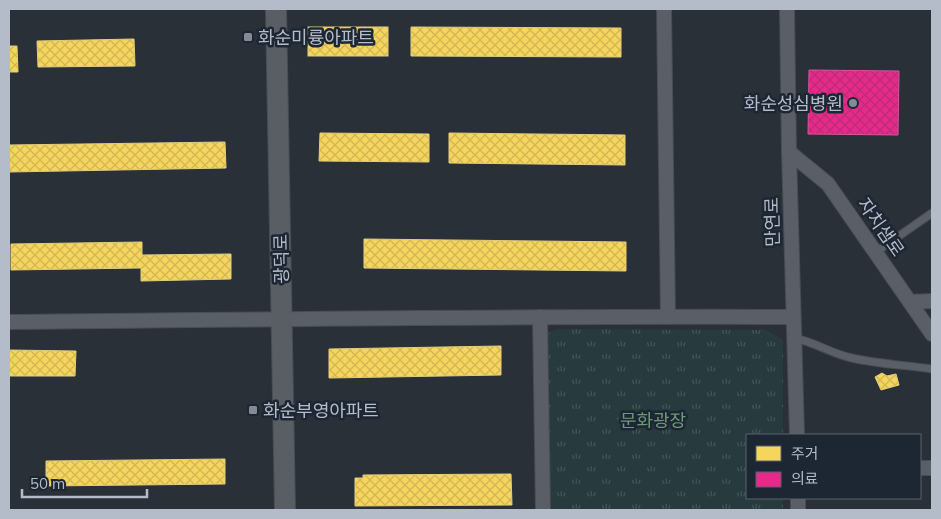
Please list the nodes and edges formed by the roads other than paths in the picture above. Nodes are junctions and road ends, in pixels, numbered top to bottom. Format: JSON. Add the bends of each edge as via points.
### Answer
{"nodes":[{"id":1,"x":276,"y":9,"type":"edge"},
{"id":2,"x":664,"y":9,"type":"edge"},
{"id":3,"x":787,"y":9,"type":"edge"},
{"id":4,"x":789,"y":152,"type":"junction"},
{"id":5,"x":932,"y":213,"type":"edge"},
{"id":6,"x":876,"y":252,"type":"junction"},
{"id":7,"x":932,"y":301,"type":"edge"},
{"id":8,"x":910,"y":302,"type":"junction"},
{"id":9,"x":540,"y":317,"type":"junction"},
{"id":10,"x":668,"y":317,"type":"junction"},
{"id":11,"x":793,"y":317,"type":"junction"},
{"id":12,"x":282,"y":319,"type":"junction"},
{"id":13,"x":9,"y":322,"type":"edge"},
{"id":14,"x":932,"y":334,"type":"edge"},
{"id":15,"x":794,"y":338,"type":"junction"},
{"id":16,"x":932,"y":369,"type":"edge"},
{"id":17,"x":797,"y":434,"type":"edge"},
{"id":18,"x":285,"y":510,"type":"edge"},
{"id":19,"x":544,"y":510,"type":"edge"}],
"edges":[{"from":1,"to":12,"type":"street","name":"광덕로"},
{"from":2,"to":10,"type":"street"},
{"from":3,"to":4,"type":"street","name":"만연로"},
{"from":4,"to":6,"type":"street","name":"자치샘로","via":[[828,184]]},
{"from":4,"to":11,"type":"street","name":"만연로"},
{"from":5,"to":6,"type":"lane"},
{"from":6,"to":8,"type":"street","name":"자치샘로"},
{"from":7,"to":8,"type":"street"},
{"from":8,"to":14,"type":"street","name":"자치샘로"},
{"from":9,"to":10,"type":"street"},
{"from":9,"to":12,"type":"street"},
{"from":9,"to":19,"type":"street"},
{"from":10,"to":11,"type":"street"},
{"from":11,"to":15,"type":"street","name":"만연로"},
{"from":12,"to":13,"type":"street"},
{"from":12,"to":18,"type":"street","name":"광덕로"},
{"from":15,"to":16,"type":"lane","via":[[850,358]]},
{"from":15,"to":17,"type":"street","name":"만연로"}]}
